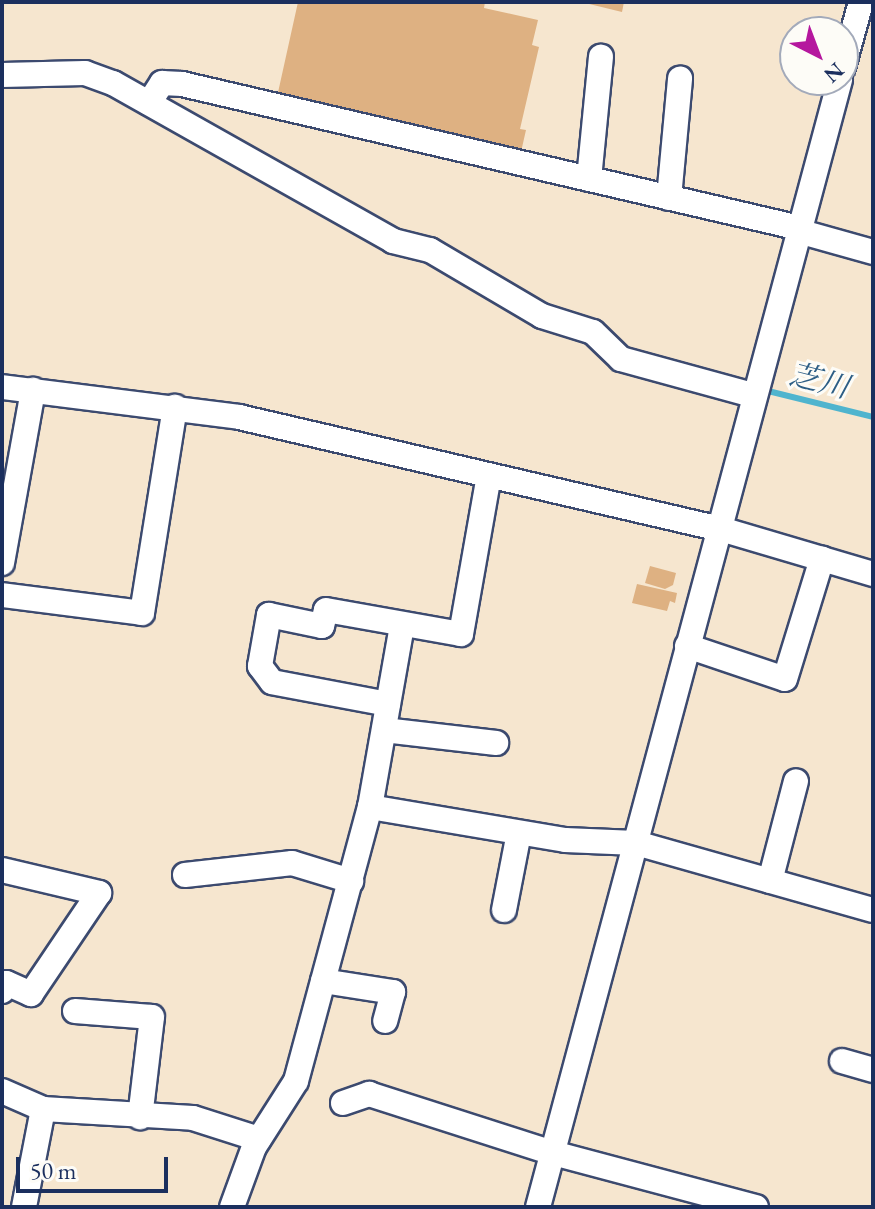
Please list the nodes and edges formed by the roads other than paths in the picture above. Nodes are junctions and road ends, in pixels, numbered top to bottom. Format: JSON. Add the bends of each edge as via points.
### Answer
{"nodes":[{"id":1,"x":601,"y":57,"type":"dead end"},
{"id":2,"x":2,"y":75,"type":"edge"},
{"id":3,"x":680,"y":79,"type":"dead end"},
{"id":4,"x":156,"y":93,"type":"junction"},
{"id":5,"x":836,"y":96,"type":"edge"},
{"id":6,"x":589,"y":179,"type":"junction"},
{"id":7,"x":669,"y":198,"type":"junction"},
{"id":8,"x":799,"y":230,"type":"junction"},
{"id":9,"x":873,"y":252,"type":"edge"},
{"id":10,"x":2,"y":387,"type":"edge"},
{"id":11,"x":33,"y":390,"type":"junction"},
{"id":12,"x":753,"y":395,"type":"junction"},
{"id":13,"x":175,"y":407,"type":"junction"},
{"id":14,"x":489,"y":475,"type":"junction"},
{"id":15,"x":717,"y":528,"type":"junction"},
{"id":16,"x":822,"y":559,"type":"junction"},
{"id":17,"x":2,"y":563,"type":"edge"},
{"id":18,"x":873,"y":574,"type":"edge"},
{"id":19,"x":2,"y":595,"type":"edge"},
{"id":20,"x":402,"y":626,"type":"junction"},
{"id":21,"x":687,"y":646,"type":"junction"},
{"id":22,"x":388,"y":704,"type":"junction"},
{"id":23,"x":384,"y":730,"type":"junction"},
{"id":24,"x":496,"y":743,"type":"dead end"},
{"id":25,"x":796,"y":781,"type":"dead end"},
{"id":26,"x":370,"y":807,"type":"junction"},
{"id":27,"x":519,"y":833,"type":"junction"},
{"id":28,"x":636,"y":843,"type":"junction"},
{"id":29,"x":2,"y":870,"type":"edge"},
{"id":30,"x":185,"y":875,"type":"dead end"},
{"id":31,"x":351,"y":881,"type":"junction"},
{"id":32,"x":770,"y":881,"type":"junction"},
{"id":33,"x":504,"y":910,"type":"dead end"},
{"id":34,"x":873,"y":910,"type":"edge"},
{"id":35,"x":323,"y":981,"type":"junction"},
{"id":36,"x":2,"y":991,"type":"edge"},
{"id":37,"x":75,"y":1011,"type":"dead end"},
{"id":38,"x":385,"y":1021,"type":"dead end"},
{"id":39,"x":842,"y":1061,"type":"dead end"},
{"id":40,"x":873,"y":1070,"type":"edge"},
{"id":41,"x":2,"y":1091,"type":"edge"},
{"id":42,"x":343,"y":1103,"type":"dead end"},
{"id":43,"x":43,"y":1109,"type":"junction"},
{"id":44,"x":140,"y":1117,"type":"junction"},
{"id":45,"x":259,"y":1139,"type":"junction"},
{"id":46,"x":553,"y":1153,"type":"junction"},
{"id":47,"x":24,"y":1207,"type":"edge"},
{"id":48,"x":232,"y":1207,"type":"edge"},
{"id":49,"x":538,"y":1207,"type":"edge"},
{"id":50,"x":756,"y":1207,"type":"edge"}],
"edges":[{"from":1,"to":6,"type":"street"},
{"from":2,"to":4,"type":"street","via":[[85,73]]},
{"from":3,"to":7,"type":"street"},
{"from":4,"to":6,"type":"street"},
{"from":4,"to":12,"type":"street","via":[[393,241],[430,250],[542,316],[593,332],[621,359]]},
{"from":5,"to":8,"type":"street"},
{"from":6,"to":7,"type":"street"},
{"from":7,"to":8,"type":"street"},
{"from":8,"to":9,"type":"street"},
{"from":8,"to":12,"type":"street"},
{"from":10,"to":11,"type":"street"},
{"from":11,"to":13,"type":"street"},
{"from":11,"to":17,"type":"street"},
{"from":12,"to":15,"type":"street"},
{"from":13,"to":14,"type":"street"},
{"from":13,"to":19,"type":"street","via":[[142,613]]},
{"from":14,"to":15,"type":"street"},
{"from":14,"to":20,"type":"street","via":[[461,634]]},
{"from":15,"to":16,"type":"street"},
{"from":15,"to":21,"type":"street"},
{"from":16,"to":18,"type":"street"},
{"from":16,"to":21,"type":"street","via":[[785,679]]},
{"from":20,"to":22,"type":"street"},
{"from":20,"to":22,"type":"street","via":[[326,610],[322,626],[269,615],[260,666],[272,682]]},
{"from":21,"to":28,"type":"street"},
{"from":22,"to":23,"type":"street"},
{"from":23,"to":24,"type":"street"},
{"from":23,"to":26,"type":"street"},
{"from":25,"to":32,"type":"street"},
{"from":26,"to":27,"type":"street"},
{"from":26,"to":31,"type":"street"},
{"from":27,"to":28,"type":"street"},
{"from":27,"to":33,"type":"street"},
{"from":28,"to":32,"type":"street"},
{"from":28,"to":46,"type":"street"},
{"from":29,"to":36,"type":"street","via":[[99,893],[31,994],[6,983]]},
{"from":30,"to":31,"type":"street","via":[[292,863]]},
{"from":31,"to":35,"type":"street"},
{"from":32,"to":34,"type":"street"},
{"from":35,"to":38,"type":"street","via":[[393,992]]},
{"from":35,"to":45,"type":"street","via":[[296,1081]]},
{"from":37,"to":44,"type":"street","via":[[152,1017]]},
{"from":39,"to":40,"type":"street"},
{"from":41,"to":43,"type":"street"},
{"from":42,"to":46,"type":"street","via":[[369,1094]]},
{"from":43,"to":44,"type":"street"},
{"from":43,"to":47,"type":"street"},
{"from":44,"to":45,"type":"street","via":[[193,1118]]},
{"from":45,"to":48,"type":"street"},
{"from":46,"to":49,"type":"street"},
{"from":46,"to":50,"type":"street"}]}
